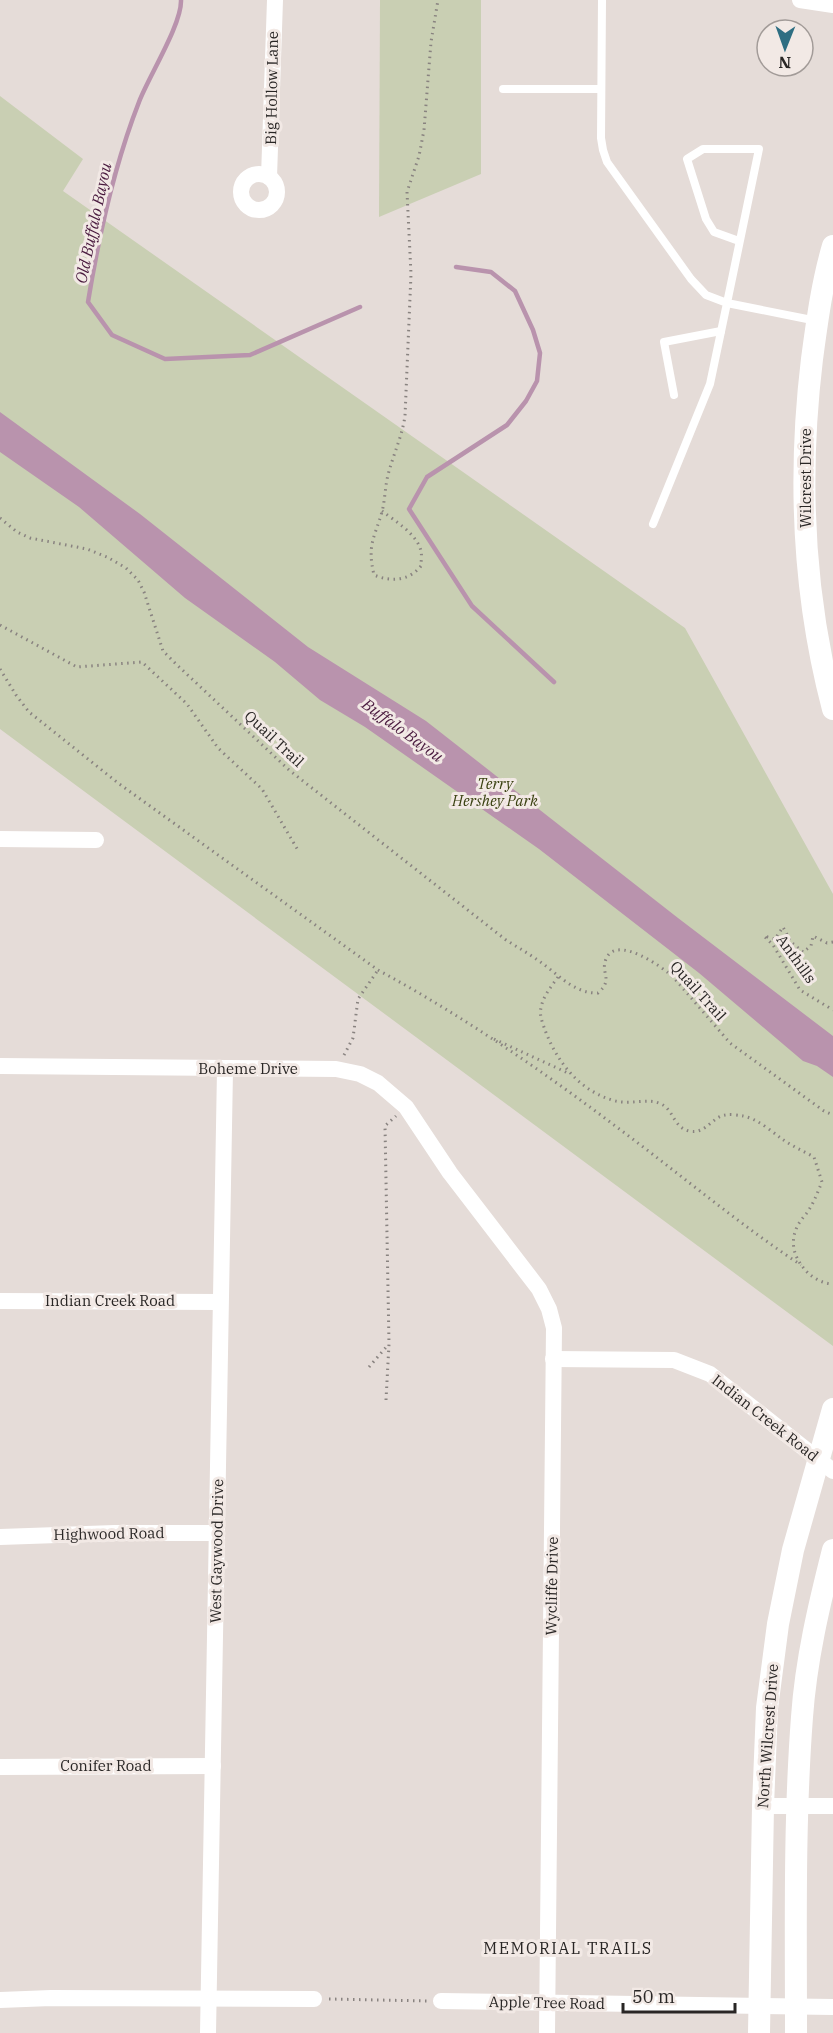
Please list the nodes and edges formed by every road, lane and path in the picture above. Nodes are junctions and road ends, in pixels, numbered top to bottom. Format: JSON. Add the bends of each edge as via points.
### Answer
{"nodes":[{"id":1,"x":275,"y":0,"type":"edge"},
{"id":2,"x":438,"y":0,"type":"edge"},
{"id":3,"x":602,"y":0,"type":"edge"},
{"id":4,"x":800,"y":0,"type":"edge"},
{"id":5,"x":833,"y":5,"type":"edge"},
{"id":6,"x":601,"y":89,"type":"junction"},
{"id":7,"x":503,"y":90,"type":"dead end"},
{"id":8,"x":269,"y":177,"type":"dead end"},
{"id":9,"x":740,"y":241,"type":"junction"},
{"id":10,"x":833,"y":246,"type":"edge"},
{"id":11,"x":727,"y":303,"type":"junction"},
{"id":12,"x":817,"y":321,"type":"junction"},
{"id":13,"x":721,"y":331,"type":"junction"},
{"id":14,"x":674,"y":395,"type":"dead end"},
{"id":15,"x":382,"y":511,"type":"junction"},
{"id":16,"x":0,"y":518,"type":"edge"},
{"id":17,"x":652,"y":524,"type":"dead end"},
{"id":18,"x":0,"y":625,"type":"edge"},
{"id":19,"x":0,"y":669,"type":"edge"},
{"id":20,"x":833,"y":709,"type":"edge"},
{"id":21,"x":0,"y":839,"type":"edge"},
{"id":22,"x":96,"y":840,"type":"dead end"},
{"id":23,"x":298,"y":852,"type":"dead end"},
{"id":24,"x":833,"y":942,"type":"edge"},
{"id":25,"x":378,"y":970,"type":"junction"},
{"id":26,"x":558,"y":976,"type":"junction"},
{"id":27,"x":833,"y":1010,"type":"edge"},
{"id":28,"x":487,"y":1035,"type":"junction"},
{"id":29,"x":0,"y":1066,"type":"edge"},
{"id":30,"x":336,"y":1069,"type":"junction"},
{"id":31,"x":225,"y":1070,"type":"junction"},
{"id":32,"x":571,"y":1075,"type":"junction"},
{"id":33,"x":406,"y":1107,"type":"junction"},
{"id":34,"x":833,"y":1115,"type":"edge"},
{"id":35,"x":450,"y":1173,"type":"joint"},
{"id":36,"x":801,"y":1265,"type":"junction"},
{"id":37,"x":833,"y":1284,"type":"edge"},
{"id":38,"x":0,"y":1301,"type":"edge"},
{"id":39,"x":220,"y":1302,"type":"junction"},
{"id":40,"x":389,"y":1344,"type":"junction"},
{"id":41,"x":553,"y":1359,"type":"junction"},
{"id":42,"x":369,"y":1367,"type":"dead end"},
{"id":43,"x":386,"y":1400,"type":"dead end"},
{"id":44,"x":833,"y":1409,"type":"edge"},
{"id":45,"x":826,"y":1466,"type":"edge"},
{"id":46,"x":217,"y":1533,"type":"junction"},
{"id":47,"x":0,"y":1537,"type":"edge"},
{"id":48,"x":833,"y":1550,"type":"edge"},
{"id":49,"x":213,"y":1766,"type":"junction"},
{"id":50,"x":0,"y":1767,"type":"edge"},
{"id":51,"x":763,"y":1806,"type":"junction"},
{"id":52,"x":798,"y":1806,"type":"junction"},
{"id":53,"x":833,"y":1806,"type":"edge"},
{"id":54,"x":209,"y":1998,"type":"junction"},
{"id":55,"x":314,"y":1999,"type":"joint"},
{"id":56,"x":0,"y":2000,"type":"edge"},
{"id":57,"x":441,"y":2001,"type":"joint"},
{"id":58,"x":547,"y":2003,"type":"junction"},
{"id":59,"x":759,"y":2005,"type":"junction"},
{"id":60,"x":796,"y":2006,"type":"junction"},
{"id":61,"x":833,"y":2007,"type":"edge"},
{"id":62,"x":208,"y":2033,"type":"edge"},
{"id":63,"x":547,"y":2033,"type":"edge"},
{"id":64,"x":759,"y":2033,"type":"edge"},
{"id":65,"x":796,"y":2033,"type":"edge"}],
"edges":[{"from":1,"to":8,"type":"street","name":"Big Hollow Lane"},
{"from":2,"to":15,"type":"path","via":[[424,130],[407,192],[411,274],[405,416]]},
{"from":3,"to":6,"type":"lane"},
{"from":4,"to":5,"type":"street"},
{"from":6,"to":7,"type":"lane"},
{"from":6,"to":11,"type":"lane","via":[[601,138],[608,162],[691,279],[706,295]]},
{"from":9,"to":9,"type":"lane","via":[[759,149],[703,149],[687,159],[706,219],[714,232]]},
{"from":9,"to":11,"type":"lane"},
{"from":10,"to":12,"type":"main road","name":"Wilcrest Drive"},
{"from":11,"to":12,"type":"lane"},
{"from":11,"to":13,"type":"lane"},
{"from":12,"to":20,"type":"main road","name":"Wilcrest Drive","via":[[803,482],[820,661]]},
{"from":13,"to":14,"type":"lane","via":[[664,342]]},
{"from":13,"to":17,"type":"lane","via":[[710,384]]},
{"from":15,"to":15,"type":"path","via":[[370,557],[374,575],[393,580],[408,577],[421,566],[421,550],[401,525]]},
{"from":16,"to":26,"type":"path","name":"Quail Trail","via":[[30,538],[87,549],[126,568],[144,591],[163,651],[184,672],[288,770]]},
{"from":18,"to":23,"type":"path","via":[[77,667],[142,662],[187,704],[218,748],[262,789]]},
{"from":19,"to":25,"type":"path","via":[[29,712],[118,783]]},
{"from":21,"to":22,"type":"street"},
{"from":24,"to":27,"type":"path","name":"Anthills","via":[[826,944],[813,936],[811,946],[803,952],[791,942],[783,927],[775,939],[764,936],[800,990]]},
{"from":25,"to":28,"type":"path"},
{"from":25,"to":30,"type":"path","via":[[358,999],[353,1038]]},
{"from":26,"to":32,"type":"path","via":[[540,1011],[549,1041]]},
{"from":26,"to":34,"type":"path","name":"Quail Trail","via":[[583,991],[598,993],[606,985],[604,962],[614,951],[652,961],[674,978],[730,1043]]},
{"from":28,"to":32,"type":"path"},
{"from":28,"to":36,"type":"path"},
{"from":29,"to":31,"type":"street","name":"Boheme Drive"},
{"from":30,"to":31,"type":"street","name":"Boheme Drive"},
{"from":30,"to":33,"type":"street","name":"Boheme Drive","via":[[378,1083]]},
{"from":31,"to":39,"type":"street","name":"West Gaywood Drive"},
{"from":32,"to":36,"type":"path","via":[[595,1094],[613,1101],[660,1103],[676,1124],[690,1131],[702,1130],[724,1115],[745,1116],[814,1157],[822,1182],[792,1241]]},
{"from":33,"to":35,"type":"street","name":"Boheme Drive"},
{"from":33,"to":40,"type":"path","via":[[385,1126]]},
{"from":35,"to":41,"type":"street","name":"Wycliffe Drive","via":[[539,1289],[554,1328]]},
{"from":36,"to":37,"type":"path","via":[[814,1277]]},
{"from":38,"to":39,"type":"street","name":"Indian Creek Road"},
{"from":39,"to":46,"type":"street","name":"West Gaywood Drive"},
{"from":40,"to":42,"type":"path"},
{"from":40,"to":43,"type":"path"},
{"from":41,"to":45,"type":"street","name":"Indian Creek Road","via":[[674,1360],[710,1374]]},
{"from":41,"to":58,"type":"street","name":"Wycliffe Drive"},
{"from":44,"to":45,"type":"main road","name":"North Wilcrest Drive"},
{"from":45,"to":51,"type":"main road","name":"North Wilcrest Drive","via":[[793,1550],[778,1624],[767,1708]]},
{"from":46,"to":47,"type":"street","name":"Highwood Road"},
{"from":46,"to":49,"type":"street","name":"West Gaywood Drive"},
{"from":48,"to":52,"type":"main road","via":[[813,1633],[802,1715]]},
{"from":49,"to":50,"type":"street","name":"Conifer Road"},
{"from":49,"to":54,"type":"street","name":"West Gaywood Drive"},
{"from":51,"to":52,"type":"street"},
{"from":51,"to":59,"type":"main road","name":"North Wilcrest Drive"},
{"from":52,"to":53,"type":"street"},
{"from":52,"to":60,"type":"main road"},
{"from":54,"to":55,"type":"street"},
{"from":54,"to":56,"type":"street"},
{"from":54,"to":62,"type":"street","name":"West Gaywood Drive"},
{"from":55,"to":57,"type":"path"},
{"from":57,"to":58,"type":"street","name":"Apple Tree Road"},
{"from":58,"to":59,"type":"street","name":"Apple Tree Road"},
{"from":58,"to":63,"type":"street","name":"Wycliffe Drive"},
{"from":59,"to":60,"type":"street","name":"Apple Tree Road"},
{"from":59,"to":64,"type":"main road","name":"North Wilcrest Drive"},
{"from":60,"to":61,"type":"street","name":"Apple Tree Road"},
{"from":60,"to":65,"type":"main road"}]}
